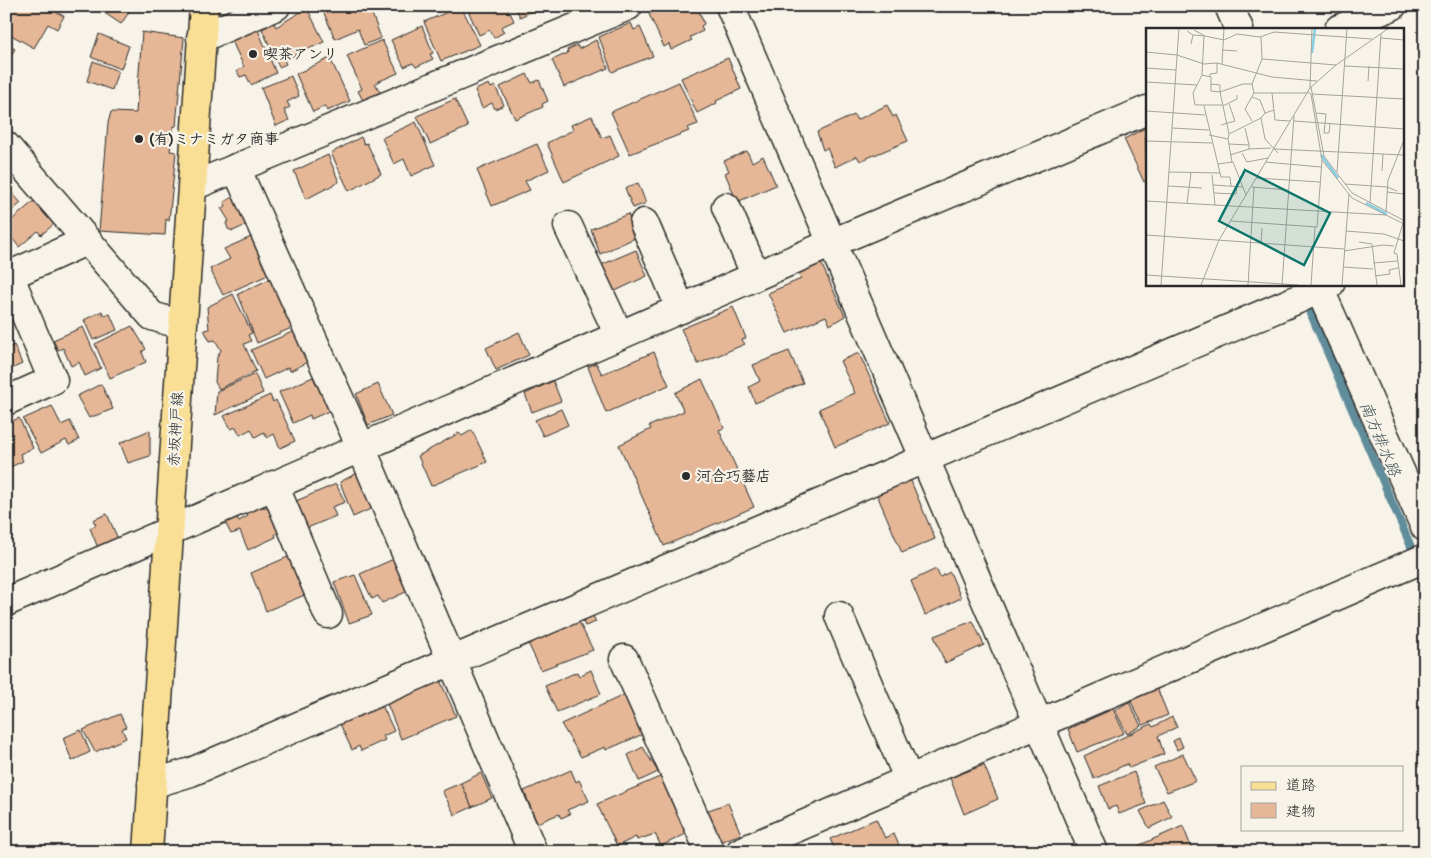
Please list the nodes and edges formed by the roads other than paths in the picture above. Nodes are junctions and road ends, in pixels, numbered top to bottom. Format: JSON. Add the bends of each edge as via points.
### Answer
{"nodes":[{"id":1,"x":204,"y":6,"type":"edge"},
{"id":2,"x":276,"y":6,"type":"edge"},
{"id":3,"x":628,"y":6,"type":"edge"},
{"id":4,"x":730,"y":6,"type":"edge"},
{"id":5,"x":1229,"y":6,"type":"edge"},
{"id":6,"x":1392,"y":6,"type":"edge"},
{"id":7,"x":1239,"y":28,"type":"edge"},
{"id":8,"x":1341,"y":28,"type":"edge"},
{"id":9,"x":202,"y":38,"type":"junction"},
{"id":10,"x":1146,"y":110,"type":"edge"},
{"id":11,"x":6,"y":146,"type":"edge"},
{"id":12,"x":236,"y":168,"type":"junction"},
{"id":13,"x":193,"y":186,"type":"junction"},
{"id":14,"x":726,"y":207,"type":"dead end"},
{"id":15,"x":644,"y":223,"type":"dead end"},
{"id":16,"x":568,"y":226,"type":"dead end"},
{"id":17,"x":86,"y":241,"type":"junction"},
{"id":18,"x":832,"y":243,"type":"junction"},
{"id":19,"x":8,"y":276,"type":"edge"},
{"id":20,"x":756,"y":276,"type":"junction"},
{"id":21,"x":1325,"y":287,"type":"edge"},
{"id":22,"x":681,"y":309,"type":"junction"},
{"id":23,"x":182,"y":325,"type":"junction"},
{"id":24,"x":619,"y":335,"type":"junction"},
{"id":25,"x":6,"y":401,"type":"edge"},
{"id":26,"x":361,"y":447,"type":"junction"},
{"id":27,"x":926,"y":456,"type":"junction"},
{"id":28,"x":274,"y":485,"type":"junction"},
{"id":29,"x":1425,"y":527,"type":"edge"},
{"id":30,"x":170,"y":532,"type":"junction"},
{"id":31,"x":1413,"y":564,"type":"edge"},
{"id":32,"x":6,"y":602,"type":"edge"},
{"id":33,"x":328,"y":614,"type":"dead end"},
{"id":34,"x":839,"y":616,"type":"dead end"},
{"id":35,"x":624,"y":659,"type":"dead end"},
{"id":36,"x":451,"y":660,"type":"junction"},
{"id":37,"x":1040,"y":725,"type":"junction"},
{"id":38,"x":909,"y":780,"type":"junction"},
{"id":39,"x":152,"y":784,"type":"junction"},
{"id":40,"x":148,"y":852,"type":"edge"},
{"id":41,"x":533,"y":852,"type":"edge"},
{"id":42,"x":710,"y":852,"type":"edge"},
{"id":43,"x":740,"y":852,"type":"edge"},
{"id":44,"x":1094,"y":852,"type":"edge"}],
"edges":[{"from":1,"to":9,"type":"main road","name":"赤坂神戸線"},
{"from":2,"to":9,"type":"street"},
{"from":3,"to":12,"type":"street"},
{"from":4,"to":18,"type":"street"},
{"from":5,"to":7,"type":"street"},
{"from":6,"to":8,"type":"street"},
{"from":9,"to":13,"type":"main road","name":"赤坂神戸線"},
{"from":10,"to":18,"type":"street"},
{"from":11,"to":17,"type":"street"},
{"from":12,"to":13,"type":"street"},
{"from":12,"to":26,"type":"street"},
{"from":13,"to":23,"type":"main road","name":"赤坂神戸線"},
{"from":14,"to":20,"type":"street"},
{"from":15,"to":22,"type":"street"},
{"from":16,"to":24,"type":"street"},
{"from":17,"to":19,"type":"street"},
{"from":17,"to":23,"type":"street","via":[[152,316]]},
{"from":18,"to":20,"type":"street"},
{"from":18,"to":27,"type":"street"},
{"from":19,"to":25,"type":"street","via":[[53,380]]},
{"from":20,"to":22,"type":"street"},
{"from":21,"to":27,"type":"street"},
{"from":21,"to":29,"type":"street"},
{"from":22,"to":24,"type":"street"},
{"from":23,"to":30,"type":"main road","name":"赤坂神戸線"},
{"from":24,"to":26,"type":"street"},
{"from":26,"to":28,"type":"street"},
{"from":26,"to":36,"type":"street"},
{"from":27,"to":36,"type":"street"},
{"from":27,"to":37,"type":"street"},
{"from":28,"to":30,"type":"street"},
{"from":28,"to":33,"type":"street"},
{"from":30,"to":32,"type":"street"},
{"from":30,"to":39,"type":"main road","name":"赤坂神戸線"},
{"from":31,"to":37,"type":"street"},
{"from":34,"to":38,"type":"street"},
{"from":35,"to":42,"type":"street"},
{"from":36,"to":39,"type":"street","via":[[191,772]]},
{"from":36,"to":41,"type":"street"},
{"from":37,"to":38,"type":"street"},
{"from":37,"to":44,"type":"street"},
{"from":38,"to":43,"type":"street"},
{"from":39,"to":40,"type":"main road","name":"赤坂神戸線"}]}
